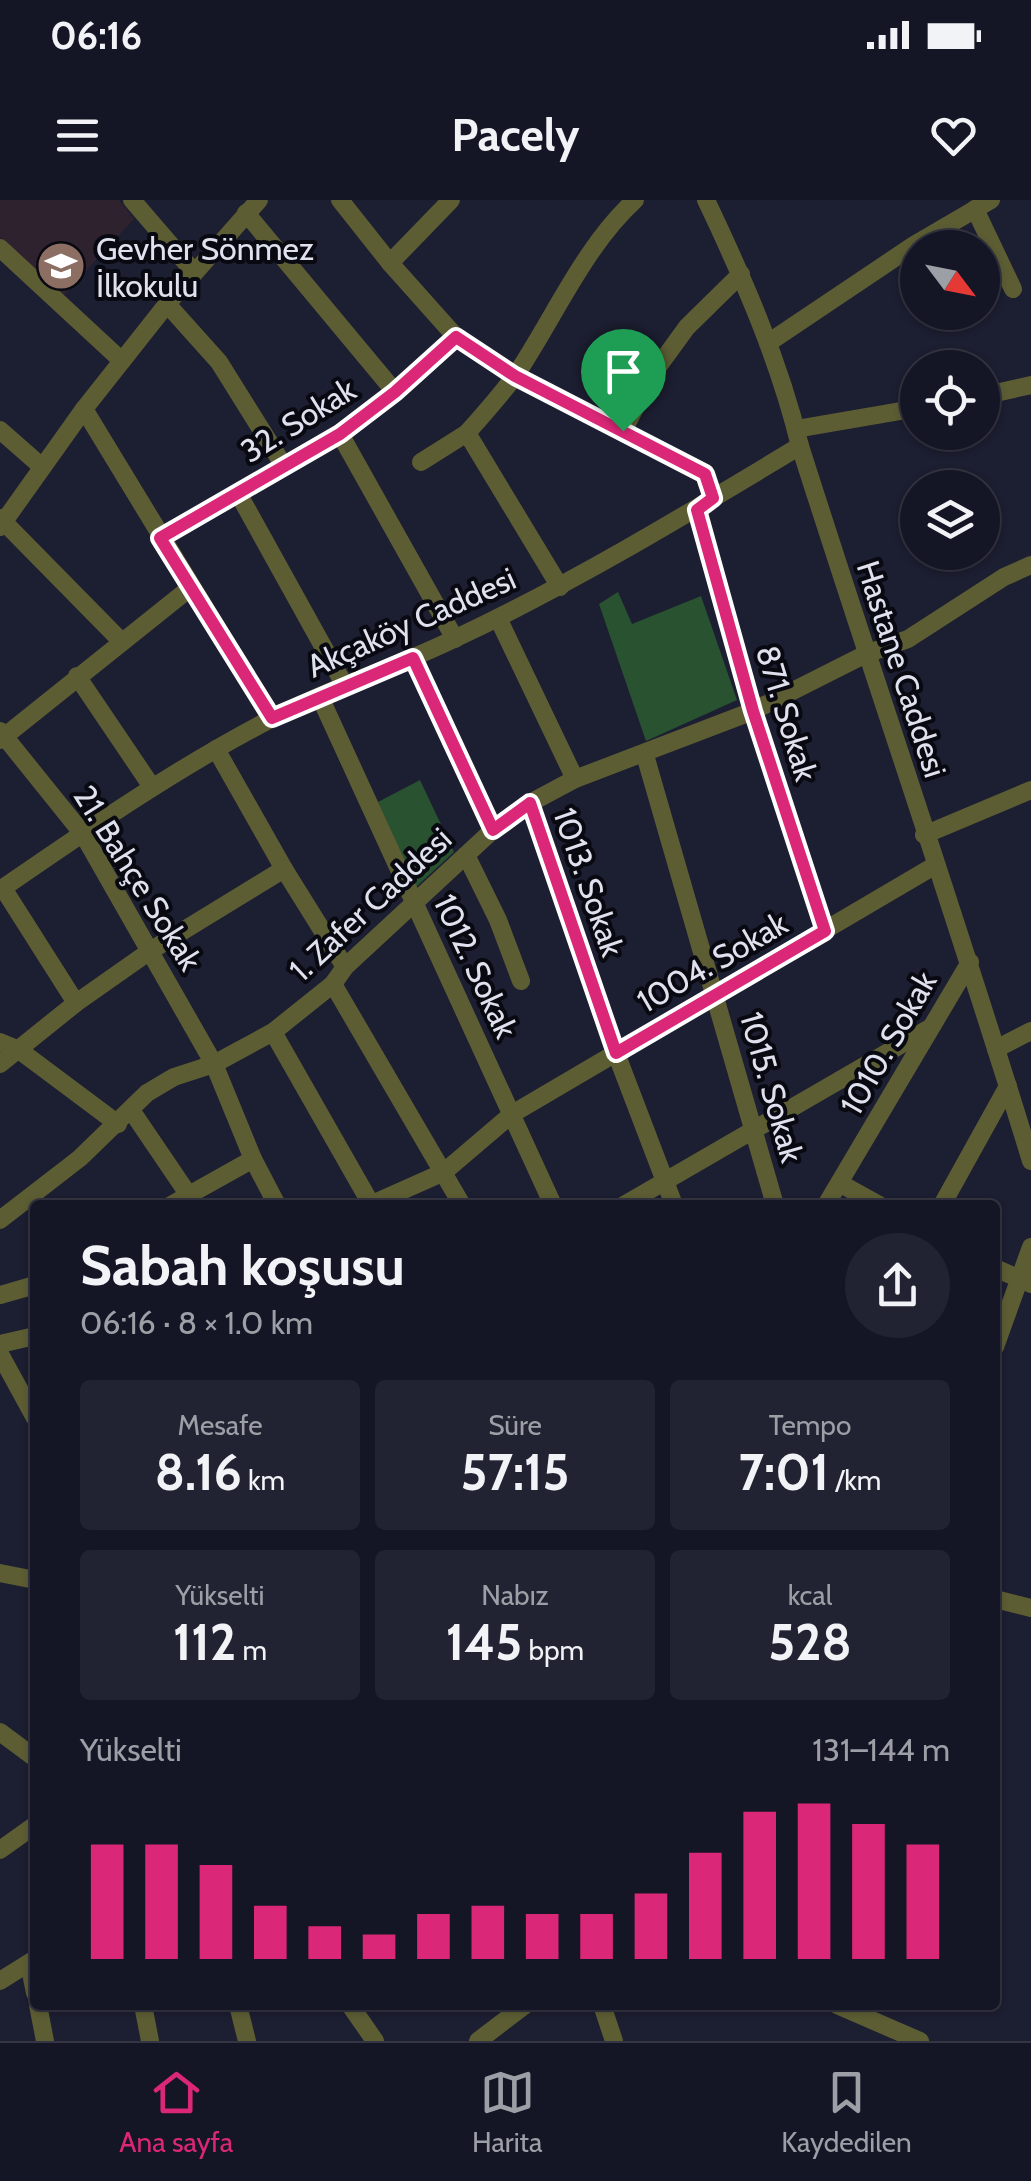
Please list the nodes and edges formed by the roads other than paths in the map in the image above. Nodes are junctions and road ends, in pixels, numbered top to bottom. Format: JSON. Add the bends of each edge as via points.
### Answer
{"nodes":[{"id":1,"x":132,"y":200,"type":"edge"},
{"id":2,"x":340,"y":200,"type":"edge"},
{"id":3,"x":451,"y":200,"type":"edge"},
{"id":4,"x":636,"y":200,"type":"edge"},
{"id":5,"x":706,"y":200,"type":"edge"},
{"id":6,"x":983,"y":204,"type":"edge"},
{"id":7,"x":252,"y":206,"type":"edge"},
{"id":8,"x":0,"y":248,"type":"edge"},
{"id":9,"x":390,"y":264,"type":"junction"},
{"id":10,"x":194,"y":272,"type":"junction"},
{"id":11,"x":741,"y":274,"type":"junction"},
{"id":12,"x":1013,"y":289,"type":"dead end"},
{"id":13,"x":167,"y":304,"type":"junction"},
{"id":14,"x":456,"y":337,"type":"junction"},
{"id":15,"x":768,"y":343,"type":"junction"},
{"id":16,"x":122,"y":361,"type":"junction"},
{"id":17,"x":515,"y":376,"type":"junction"},
{"id":18,"x":1031,"y":385,"type":"edge"},
{"id":19,"x":395,"y":392,"type":"junction"},
{"id":20,"x":1000,"y":392,"type":"edge"},
{"id":21,"x":84,"y":409,"type":"junction"},
{"id":22,"x":900,"y":412,"type":"edge"},
{"id":23,"x":0,"y":430,"type":"edge"},
{"id":24,"x":623,"y":431,"type":"junction"},
{"id":25,"x":467,"y":433,"type":"junction"},
{"id":26,"x":340,"y":434,"type":"junction"},
{"id":27,"x":798,"y":438,"type":"junction"},
{"id":28,"x":421,"y":462,"type":"dead end"},
{"id":29,"x":41,"y":466,"type":"junction"},
{"id":30,"x":284,"y":466,"type":"junction"},
{"id":31,"x":238,"y":493,"type":"junction"},
{"id":32,"x":713,"y":498,"type":"junction"},
{"id":33,"x":697,"y":510,"type":"junction"},
{"id":34,"x":1,"y":522,"type":"edge"},
{"id":35,"x":160,"y":538,"type":"junction"},
{"id":36,"x":1031,"y":566,"type":"edge"},
{"id":37,"x":560,"y":587,"type":"junction"},
{"id":38,"x":190,"y":588,"type":"junction"},
{"id":39,"x":498,"y":618,"type":"junction"},
{"id":40,"x":455,"y":639,"type":"junction"},
{"id":41,"x":122,"y":642,"type":"junction"},
{"id":42,"x":866,"y":654,"type":"junction"},
{"id":43,"x":413,"y":658,"type":"junction"},
{"id":44,"x":77,"y":676,"type":"junction"},
{"id":45,"x":345,"y":686,"type":"junction"},
{"id":46,"x":320,"y":697,"type":"junction"},
{"id":47,"x":753,"y":711,"type":"junction"},
{"id":48,"x":272,"y":718,"type":"junction"},
{"id":49,"x":2,"y":736,"type":"edge"},
{"id":50,"x":216,"y":749,"type":"junction"},
{"id":51,"x":645,"y":754,"type":"junction"},
{"id":52,"x":574,"y":779,"type":"junction"},
{"id":53,"x":152,"y":787,"type":"junction"},
{"id":54,"x":1031,"y":790,"type":"edge"},
{"id":55,"x":530,"y":803,"type":"junction"},
{"id":56,"x":493,"y":830,"type":"junction"},
{"id":57,"x":84,"y":834,"type":"junction"},
{"id":58,"x":924,"y":835,"type":"junction"},
{"id":59,"x":466,"y":855,"type":"junction"},
{"id":60,"x":934,"y":866,"type":"junction"},
{"id":61,"x":284,"y":870,"type":"junction"},
{"id":62,"x":2,"y":889,"type":"edge"},
{"id":63,"x":414,"y":903,"type":"junction"},
{"id":64,"x":825,"y":931,"type":"junction"},
{"id":65,"x":150,"y":951,"type":"junction"},
{"id":66,"x":970,"y":962,"type":"junction"},
{"id":67,"x":345,"y":967,"type":"junction"},
{"id":68,"x":521,"y":981,"type":"dead end"},
{"id":69,"x":332,"y":984,"type":"junction"},
{"id":70,"x":715,"y":995,"type":"junction"},
{"id":71,"x":76,"y":1003,"type":"junction"},
{"id":72,"x":928,"y":1030,"type":"junction"},
{"id":73,"x":1031,"y":1031,"type":"edge"},
{"id":74,"x":273,"y":1032,"type":"junction"},
{"id":75,"x":0,"y":1042,"type":"edge"},
{"id":76,"x":996,"y":1048,"type":"junction"},
{"id":77,"x":19,"y":1050,"type":"junction"},
{"id":78,"x":616,"y":1053,"type":"junction"},
{"id":79,"x":0,"y":1064,"type":"edge"},
{"id":80,"x":214,"y":1064,"type":"junction"},
{"id":81,"x":1008,"y":1086,"type":"junction"},
{"id":82,"x":512,"y":1114,"type":"junction"},
{"id":83,"x":125,"y":1117,"type":"junction"},
{"id":84,"x":752,"y":1131,"type":"junction"},
{"id":85,"x":253,"y":1158,"type":"junction"},
{"id":86,"x":1031,"y":1161,"type":"edge"},
{"id":87,"x":444,"y":1172,"type":"junction"},
{"id":88,"x":666,"y":1181,"type":"junction"},
{"id":89,"x":841,"y":1184,"type":"junction"},
{"id":90,"x":188,"y":1194,"type":"junction"},
{"id":91,"x":179,"y":1200,"type":"edge"},
{"id":92,"x":274,"y":1200,"type":"edge"},
{"id":93,"x":368,"y":1200,"type":"edge"},
{"id":94,"x":382,"y":1200,"type":"edge"},
{"id":95,"x":459,"y":1200,"type":"edge"},
{"id":96,"x":552,"y":1200,"type":"edge"},
{"id":97,"x":633,"y":1200,"type":"edge"},
{"id":98,"x":672,"y":1200,"type":"edge"},
{"id":99,"x":773,"y":1200,"type":"edge"},
{"id":100,"x":830,"y":1200,"type":"edge"},
{"id":101,"x":871,"y":1200,"type":"edge"},
{"id":102,"x":945,"y":1200,"type":"edge"},
{"id":103,"x":0,"y":1220,"type":"edge"},
{"id":104,"x":1031,"y":1247,"type":"edge"},
{"id":105,"x":1000,"y":1270,"type":"edge"},
{"id":106,"x":1025,"y":1282,"type":"edge"},
{"id":107,"x":30,"y":1286,"type":"edge"},
{"id":108,"x":0,"y":1295,"type":"edge"},
{"id":109,"x":1000,"y":1336,"type":"edge"},
{"id":110,"x":30,"y":1337,"type":"edge"},
{"id":111,"x":0,"y":1344,"type":"edge"},
{"id":112,"x":3,"y":1367,"type":"edge"},
{"id":113,"x":30,"y":1410,"type":"edge"},
{"id":114,"x":0,"y":1573,"type":"edge"},
{"id":115,"x":30,"y":1579,"type":"edge"},
{"id":116,"x":1000,"y":1600,"type":"edge"},
{"id":117,"x":1031,"y":1608,"type":"edge"},
{"id":118,"x":0,"y":1732,"type":"edge"},
{"id":119,"x":30,"y":1751,"type":"edge"},
{"id":120,"x":30,"y":1829,"type":"edge"},
{"id":121,"x":0,"y":1850,"type":"edge"},
{"id":122,"x":30,"y":1962,"type":"edge"},
{"id":123,"x":0,"y":1981,"type":"edge"},
{"id":124,"x":39,"y":2010,"type":"edge"},
{"id":125,"x":144,"y":2010,"type":"edge"},
{"id":126,"x":239,"y":2010,"type":"edge"},
{"id":127,"x":354,"y":2010,"type":"edge"},
{"id":128,"x":518,"y":2010,"type":"edge"},
{"id":129,"x":604,"y":2010,"type":"edge"},
{"id":130,"x":849,"y":2010,"type":"edge"},
{"id":131,"x":150,"y":2040,"type":"edge"},
{"id":132,"x":45,"y":2041,"type":"edge"},
{"id":133,"x":141,"y":2041,"type":"edge"},
{"id":134,"x":248,"y":2041,"type":"edge"},
{"id":135,"x":376,"y":2041,"type":"edge"},
{"id":136,"x":478,"y":2041,"type":"edge"},
{"id":137,"x":614,"y":2041,"type":"edge"},
{"id":138,"x":920,"y":2041,"type":"edge"}],
"edges":[{"from":1,"to":10,"type":"street"},
{"from":2,"to":9,"type":"street"},
{"from":3,"to":9,"type":"street"},
{"from":4,"to":17,"type":"street","via":[[574,278]]},
{"from":5,"to":11,"type":"street","name":"Hastane Caddesi"},
{"from":6,"to":12,"type":"street"},
{"from":6,"to":15,"type":"street"},
{"from":7,"to":10,"type":"street"},
{"from":7,"to":19,"type":"street"},
{"from":8,"to":16,"type":"street"},
{"from":9,"to":14,"type":"street"},
{"from":10,"to":13,"type":"street"},
{"from":11,"to":15,"type":"street","name":"Hastane Caddesi"},
{"from":11,"to":24,"type":"street","via":[[687,327]]},
{"from":13,"to":16,"type":"street"},
{"from":13,"to":30,"type":"street","via":[[219,362]]},
{"from":14,"to":17,"type":"street"},
{"from":14,"to":19,"type":"street","name":"32. Sokak"},
{"from":15,"to":27,"type":"street","name":"Hastane Caddesi"},
{"from":16,"to":21,"type":"street"},
{"from":17,"to":24,"type":"street"},
{"from":17,"to":25,"type":"street"},
{"from":18,"to":20,"type":"street"},
{"from":19,"to":26,"type":"street","name":"32. Sokak"},
{"from":21,"to":29,"type":"street"},
{"from":21,"to":35,"type":"street"},
{"from":22,"to":27,"type":"street"},
{"from":23,"to":29,"type":"street"},
{"from":24,"to":32,"type":"street","via":[[705,474]]},
{"from":25,"to":28,"type":"street"},
{"from":25,"to":37,"type":"street"},
{"from":26,"to":30,"type":"street","name":"32. Sokak"},
{"from":26,"to":40,"type":"street"},
{"from":27,"to":32,"type":"street","name":"Akçaköy Caddesi"},
{"from":27,"to":42,"type":"street","name":"Hastane Caddesi"},
{"from":29,"to":34,"type":"street"},
{"from":30,"to":31,"type":"street","name":"32. Sokak"},
{"from":31,"to":35,"type":"street","name":"32. Sokak"},
{"from":31,"to":45,"type":"street"},
{"from":32,"to":33,"type":"street","name":"Akçaköy Caddesi"},
{"from":33,"to":37,"type":"street","name":"Akçaköy Caddesi"},
{"from":33,"to":47,"type":"street","name":"871. Sokak"},
{"from":34,"to":41,"type":"street"},
{"from":35,"to":38,"type":"street"},
{"from":36,"to":42,"type":"street","name":"1. Zafer Caddesi","via":[[1004,576],[908,639]]},
{"from":37,"to":39,"type":"street","name":"Akçaköy Caddesi"},
{"from":38,"to":41,"type":"street"},
{"from":38,"to":48,"type":"street"},
{"from":39,"to":40,"type":"street","name":"Akçaköy Caddesi"},
{"from":39,"to":52,"type":"street"},
{"from":40,"to":43,"type":"street","name":"Akçaköy Caddesi"},
{"from":41,"to":44,"type":"street"},
{"from":42,"to":47,"type":"street","name":"1. Zafer Caddesi"},
{"from":42,"to":58,"type":"street","name":"Hastane Caddesi"},
{"from":43,"to":45,"type":"street","name":"Akçaköy Caddesi"},
{"from":43,"to":56,"type":"street"},
{"from":44,"to":49,"type":"street"},
{"from":44,"to":53,"type":"street"},
{"from":45,"to":46,"type":"street","name":"Akçaköy Caddesi"},
{"from":46,"to":48,"type":"street","name":"Akçaköy Caddesi"},
{"from":46,"to":63,"type":"street","name":"1012. Sokak"},
{"from":47,"to":51,"type":"street","name":"1. Zafer Caddesi"},
{"from":47,"to":64,"type":"street","name":"871. Sokak"},
{"from":48,"to":50,"type":"street","name":"Akçaköy Caddesi"},
{"from":49,"to":57,"type":"street","name":"21. Bahçe Sokak"},
{"from":50,"to":53,"type":"street","name":"Akçaköy Caddesi"},
{"from":50,"to":61,"type":"street"},
{"from":51,"to":52,"type":"street","name":"1. Zafer Caddesi"},
{"from":51,"to":70,"type":"street","name":"1015. Sokak"},
{"from":52,"to":55,"type":"street","name":"1. Zafer Caddesi"},
{"from":53,"to":57,"type":"street","name":"Akçaköy Caddesi"},
{"from":54,"to":58,"type":"street"},
{"from":55,"to":56,"type":"street","name":"1. Zafer Caddesi"},
{"from":55,"to":78,"type":"street","name":"1013. Sokak"},
{"from":56,"to":59,"type":"street","name":"1. Zafer Caddesi"},
{"from":57,"to":62,"type":"street","name":"Akçaköy Caddesi"},
{"from":57,"to":65,"type":"street","name":"21. Bahçe Sokak"},
{"from":58,"to":60,"type":"street","name":"Hastane Caddesi"},
{"from":59,"to":63,"type":"street","name":"1. Zafer Caddesi"},
{"from":59,"to":68,"type":"street"},
{"from":60,"to":64,"type":"street","name":"1004. Sokak"},
{"from":60,"to":66,"type":"street","name":"Hastane Caddesi"},
{"from":61,"to":65,"type":"street"},
{"from":61,"to":67,"type":"street"},
{"from":62,"to":71,"type":"street"},
{"from":63,"to":67,"type":"street","name":"1. Zafer Caddesi"},
{"from":63,"to":82,"type":"street","name":"1012. Sokak"},
{"from":64,"to":70,"type":"street","name":"1004. Sokak"},
{"from":65,"to":71,"type":"street"},
{"from":65,"to":80,"type":"street","name":"21. Bahçe Sokak"},
{"from":66,"to":72,"type":"street","name":"1010. Sokak"},
{"from":66,"to":76,"type":"street","name":"Hastane Caddesi"},
{"from":67,"to":69,"type":"street","name":"1. Zafer Caddesi"},
{"from":69,"to":74,"type":"street","name":"1. Zafer Caddesi"},
{"from":69,"to":87,"type":"street"},
{"from":70,"to":78,"type":"street","name":"1004. Sokak"},
{"from":70,"to":84,"type":"street","name":"1015. Sokak"},
{"from":71,"to":77,"type":"street"},
{"from":72,"to":84,"type":"street"},
{"from":72,"to":89,"type":"street","name":"1010. Sokak"},
{"from":73,"to":76,"type":"street"},
{"from":74,"to":80,"type":"street","name":"1. Zafer Caddesi"},
{"from":74,"to":93,"type":"street"},
{"from":75,"to":77,"type":"street"},
{"from":76,"to":81,"type":"street","name":"Hastane Caddesi"},
{"from":77,"to":79,"type":"street"},
{"from":77,"to":83,"type":"street"},
{"from":78,"to":82,"type":"street","name":"1004. Sokak"},
{"from":78,"to":88,"type":"street","name":"1013. Sokak"},
{"from":80,"to":83,"type":"street","name":"1. Zafer Caddesi","via":[[147,1093]]},
{"from":80,"to":85,"type":"street","name":"21. Bahçe Sokak"},
{"from":81,"to":86,"type":"street","name":"Hastane Caddesi"},
{"from":81,"to":102,"type":"street"},
{"from":82,"to":87,"type":"street","name":"1004. Sokak"},
{"from":82,"to":96,"type":"street","name":"1012. Sokak"},
{"from":83,"to":90,"type":"street"},
{"from":83,"to":103,"type":"street","name":"1. Zafer Caddesi"},
{"from":84,"to":88,"type":"street"},
{"from":84,"to":99,"type":"street","name":"1015. Sokak"},
{"from":85,"to":90,"type":"street"},
{"from":85,"to":92,"type":"street","name":"21. Bahçe Sokak"},
{"from":87,"to":94,"type":"street","name":"1004. Sokak"},
{"from":87,"to":95,"type":"street"},
{"from":88,"to":97,"type":"street"},
{"from":88,"to":98,"type":"street","name":"1013. Sokak"},
{"from":89,"to":100,"type":"street","name":"1010. Sokak"},
{"from":89,"to":101,"type":"street"},
{"from":90,"to":91,"type":"street"},
{"from":104,"to":106,"type":"street"},
{"from":105,"to":106,"type":"street"},
{"from":106,"to":109,"type":"street"},
{"from":107,"to":108,"type":"street"},
{"from":110,"to":111,"type":"street"},
{"from":112,"to":113,"type":"street"},
{"from":114,"to":115,"type":"street"},
{"from":116,"to":117,"type":"street"},
{"from":118,"to":119,"type":"street"},
{"from":120,"to":121,"type":"street"},
{"from":122,"to":123,"type":"street"},
{"from":124,"to":132,"type":"street"},
{"from":125,"to":131,"type":"street"},
{"from":126,"to":134,"type":"street"},
{"from":127,"to":135,"type":"street"},
{"from":128,"to":136,"type":"street"},
{"from":129,"to":137,"type":"street"},
{"from":130,"to":138,"type":"street"},
{"from":131,"to":133,"type":"street"}]}
